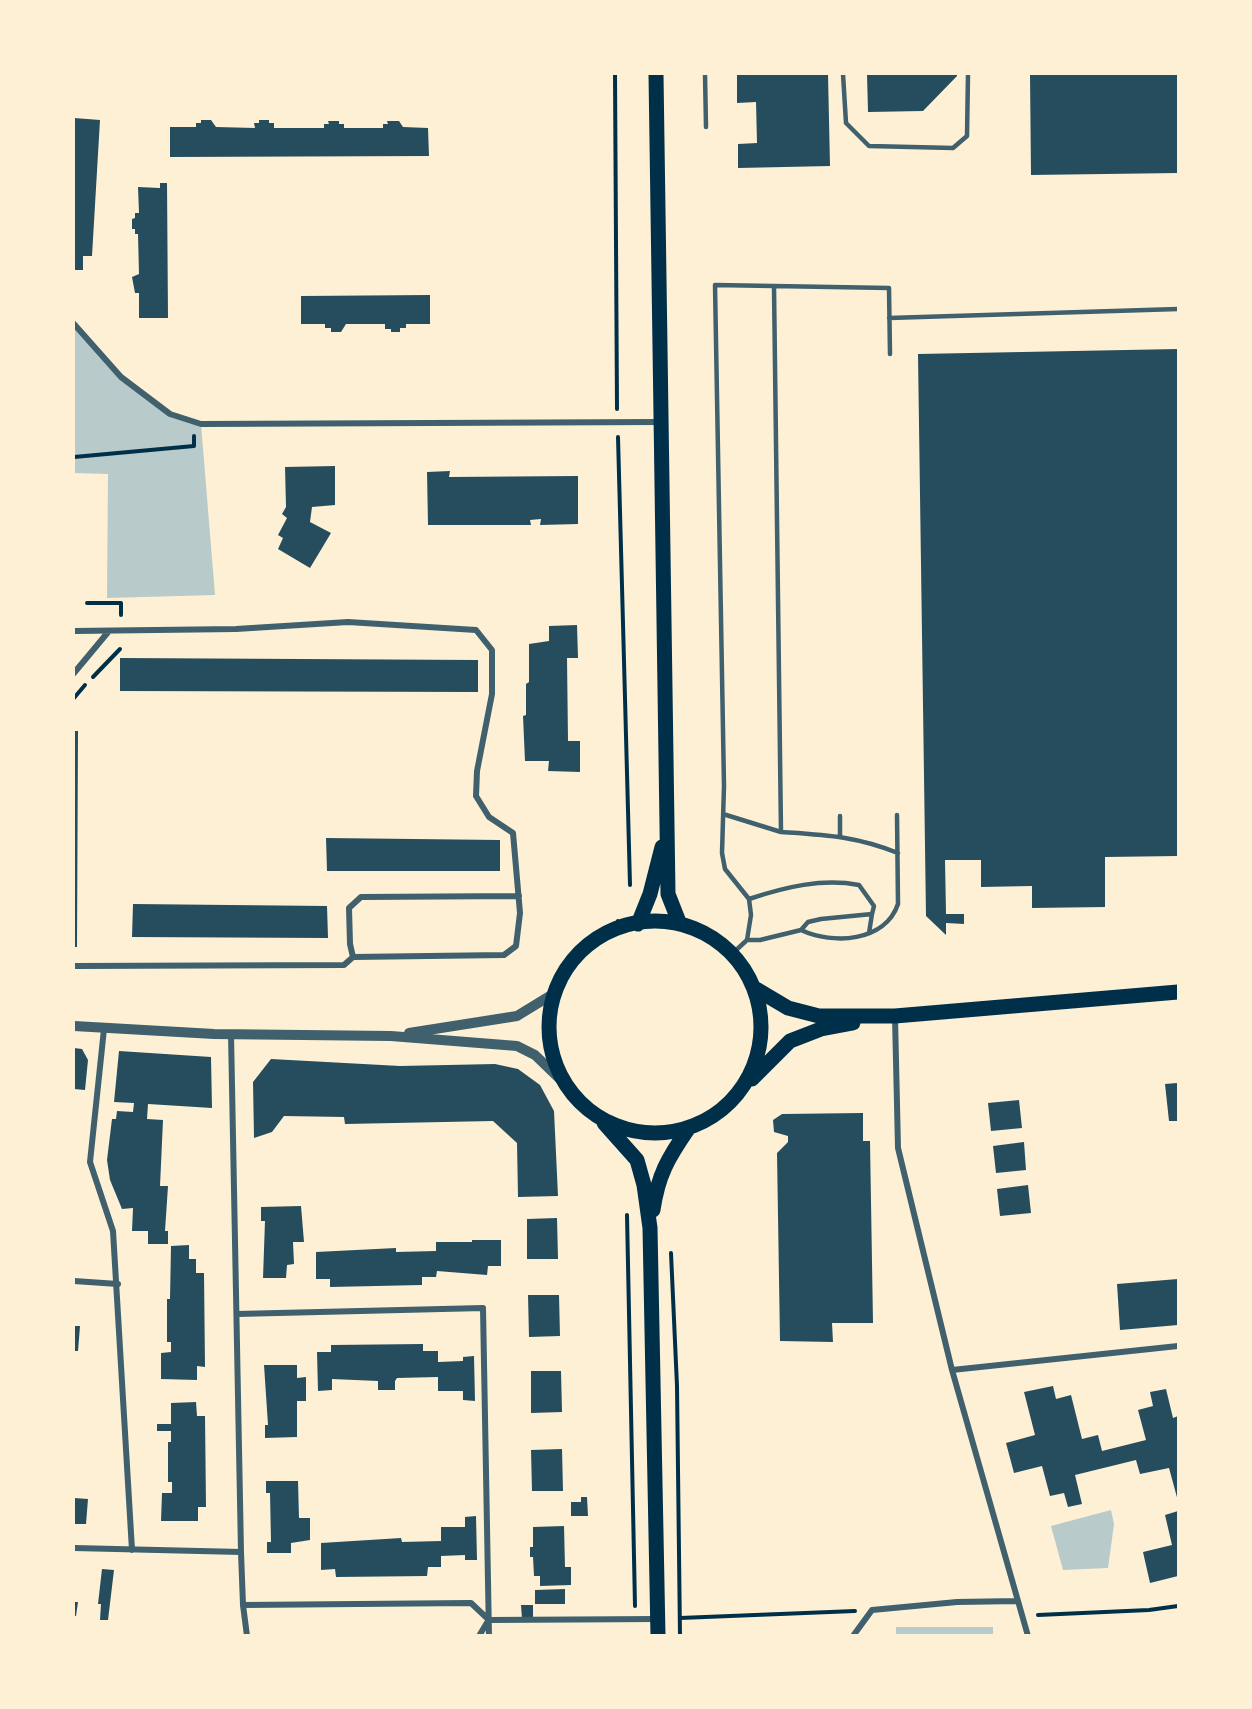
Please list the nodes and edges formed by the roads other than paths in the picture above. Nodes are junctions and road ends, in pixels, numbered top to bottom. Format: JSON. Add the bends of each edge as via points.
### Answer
{"nodes":[{"id":1,"x":656,"y":74,"type":"edge"},
{"id":2,"x":705,"y":74,"type":"edge"},
{"id":3,"x":843,"y":74,"type":"edge"},
{"id":4,"x":968,"y":74,"type":"edge"},
{"id":5,"x":706,"y":128,"type":"dead end"},
{"id":6,"x":774,"y":287,"type":"junction"},
{"id":7,"x":1179,"y":309,"type":"edge"},
{"id":8,"x":890,"y":318,"type":"junction"},
{"id":9,"x":74,"y":324,"type":"edge"},
{"id":10,"x":890,"y":354,"type":"dead end"},
{"id":11,"x":660,"y":422,"type":"junction"},
{"id":12,"x":74,"y":631,"type":"edge"},
{"id":13,"x":109,"y":631,"type":"junction"},
{"id":14,"x":74,"y":673,"type":"edge"},
{"id":15,"x":723,"y":814,"type":"junction"},
{"id":16,"x":897,"y":815,"type":"dead end"},
{"id":17,"x":840,"y":816,"type":"dead end"},
{"id":18,"x":667,"y":830,"type":"junction"},
{"id":19,"x":781,"y":832,"type":"junction"},
{"id":20,"x":840,"y":835,"type":"junction"},
{"id":21,"x":898,"y":853,"type":"junction"},
{"id":22,"x":519,"y":896,"type":"junction"},
{"id":23,"x":749,"y":899,"type":"junction"},
{"id":24,"x":872,"y":914,"type":"junction"},
{"id":25,"x":679,"y":922,"type":"junction"},
{"id":26,"x":638,"y":924,"type":"junction"},
{"id":27,"x":801,"y":930,"type":"junction"},
{"id":28,"x":869,"y":933,"type":"junction"},
{"id":29,"x":747,"y":940,"type":"junction"},
{"id":30,"x":733,"y":953,"type":"junction"},
{"id":31,"x":353,"y":957,"type":"junction"},
{"id":32,"x":74,"y":966,"type":"edge"},
{"id":33,"x":756,"y":989,"type":"junction"},
{"id":34,"x":1179,"y":992,"type":"edge"},
{"id":35,"x":553,"y":994,"type":"junction"},
{"id":36,"x":895,"y":1016,"type":"junction"},
{"id":37,"x":74,"y":1026,"type":"edge"},
{"id":38,"x":104,"y":1029,"type":"junction"},
{"id":39,"x":231,"y":1034,"type":"junction"},
{"id":40,"x":391,"y":1036,"type":"junction"},
{"id":41,"x":565,"y":1084,"type":"junction"},
{"id":42,"x":744,"y":1088,"type":"junction"},
{"id":43,"x":603,"y":1120,"type":"junction"},
{"id":44,"x":688,"y":1129,"type":"junction"},
{"id":45,"x":650,"y":1228,"type":"junction"},
{"id":46,"x":74,"y":1281,"type":"edge"},
{"id":47,"x":118,"y":1284,"type":"junction"},
{"id":48,"x":237,"y":1314,"type":"junction"},
{"id":49,"x":1179,"y":1347,"type":"edge"},
{"id":50,"x":952,"y":1370,"type":"junction"},
{"id":51,"x":74,"y":1548,"type":"edge"},
{"id":52,"x":132,"y":1550,"type":"junction"},
{"id":53,"x":242,"y":1552,"type":"junction"},
{"id":54,"x":1018,"y":1601,"type":"junction"},
{"id":55,"x":243,"y":1605,"type":"junction"},
{"id":56,"x":658,"y":1619,"type":"junction"},
{"id":57,"x":489,"y":1620,"type":"junction"},
{"id":58,"x":247,"y":1635,"type":"edge"},
{"id":59,"x":479,"y":1635,"type":"edge"},
{"id":60,"x":489,"y":1635,"type":"edge"},
{"id":61,"x":658,"y":1635,"type":"edge"},
{"id":62,"x":853,"y":1635,"type":"edge"},
{"id":63,"x":1028,"y":1635,"type":"edge"}],
"edges":[{"from":1,"to":11,"type":"main road"},
{"from":2,"to":5,"type":"lane"},
{"from":3,"to":4,"type":"lane","via":[[846,123],[869,146],[953,148],[967,136]]},
{"from":6,"to":8,"type":"lane","via":[[889,288]]},
{"from":6,"to":15,"type":"lane","via":[[715,285]]},
{"from":6,"to":19,"type":"lane"},
{"from":7,"to":8,"type":"lane"},
{"from":8,"to":10,"type":"lane"},
{"from":9,"to":11,"type":"street","via":[[121,377],[170,414],[201,424]]},
{"from":11,"to":18,"type":"main road"},
{"from":12,"to":13,"type":"street"},
{"from":13,"to":14,"type":"street"},
{"from":13,"to":22,"type":"street","via":[[348,622],[476,630],[492,650],[492,694],[476,796],[489,817],[513,833]]},
{"from":15,"to":19,"type":"lane"},
{"from":15,"to":23,"type":"lane","via":[[725,869]]},
{"from":16,"to":21,"type":"lane"},
{"from":17,"to":20,"type":"lane"},
{"from":18,"to":25,"type":"main road","via":[[668,894]]},
{"from":18,"to":26,"type":"main road"},
{"from":19,"to":20,"type":"lane"},
{"from":20,"to":21,"type":"lane"},
{"from":21,"to":28,"type":"lane","via":[[898,904],[893,918]]},
{"from":22,"to":31,"type":"street","via":[[516,946],[504,955]]},
{"from":22,"to":31,"type":"street","via":[[360,897],[349,908]]},
{"from":23,"to":24,"type":"lane","via":[[800,885],[840,881],[859,885],[874,906]]},
{"from":23,"to":29,"type":"lane"},
{"from":24,"to":27,"type":"lane","via":[[821,919],[808,922]]},
{"from":24,"to":28,"type":"lane"},
{"from":25,"to":26,"type":"main road"},
{"from":25,"to":30,"type":"main road","via":[[705,931]]},
{"from":26,"to":35,"type":"main road","via":[[617,923],[589,942],[576,955]]},
{"from":27,"to":28,"type":"lane","via":[[832,939]]},
{"from":27,"to":29,"type":"lane"},
{"from":29,"to":30,"type":"lane"},
{"from":30,"to":33,"type":"main road"},
{"from":31,"to":32,"type":"street","via":[[344,965]]},
{"from":33,"to":36,"type":"main road","via":[[788,1008],[819,1016]]},
{"from":33,"to":42,"type":"main road","via":[[763,1023],[758,1057]]},
{"from":34,"to":36,"type":"main road"},
{"from":35,"to":40,"type":"street","via":[[517,1016]]},
{"from":35,"to":41,"type":"main road","via":[[549,1040]]},
{"from":36,"to":42,"type":"main road","via":[[821,1029],[790,1041]]},
{"from":36,"to":50,"type":"street","via":[[898,1148]]},
{"from":37,"to":38,"type":"street"},
{"from":38,"to":39,"type":"street"},
{"from":38,"to":47,"type":"street","via":[[90,1162],[113,1231]]},
{"from":39,"to":40,"type":"street"},
{"from":39,"to":48,"type":"street"},
{"from":40,"to":41,"type":"street","via":[[517,1046],[535,1055]]},
{"from":41,"to":43,"type":"main road","via":[[581,1104]]},
{"from":42,"to":44,"type":"main road","via":[[719,1113]]},
{"from":43,"to":44,"type":"main road","via":[[640,1132],[659,1134]]},
{"from":43,"to":45,"type":"main road","via":[[637,1160]]},
{"from":44,"to":45,"type":"main road","via":[[665,1161]]},
{"from":45,"to":56,"type":"main road"},
{"from":46,"to":47,"type":"street"},
{"from":47,"to":52,"type":"street"},
{"from":48,"to":53,"type":"street"},
{"from":48,"to":57,"type":"street","via":[[483,1308]]},
{"from":49,"to":50,"type":"street"},
{"from":50,"to":54,"type":"street"},
{"from":51,"to":52,"type":"street"},
{"from":52,"to":53,"type":"street"},
{"from":53,"to":55,"type":"street"},
{"from":54,"to":62,"type":"street","via":[[872,1610]]},
{"from":54,"to":63,"type":"street"},
{"from":55,"to":57,"type":"street","via":[[471,1603]]},
{"from":55,"to":58,"type":"street"},
{"from":56,"to":57,"type":"street"},
{"from":56,"to":61,"type":"main road"},
{"from":57,"to":59,"type":"street"},
{"from":57,"to":60,"type":"street"}]}
